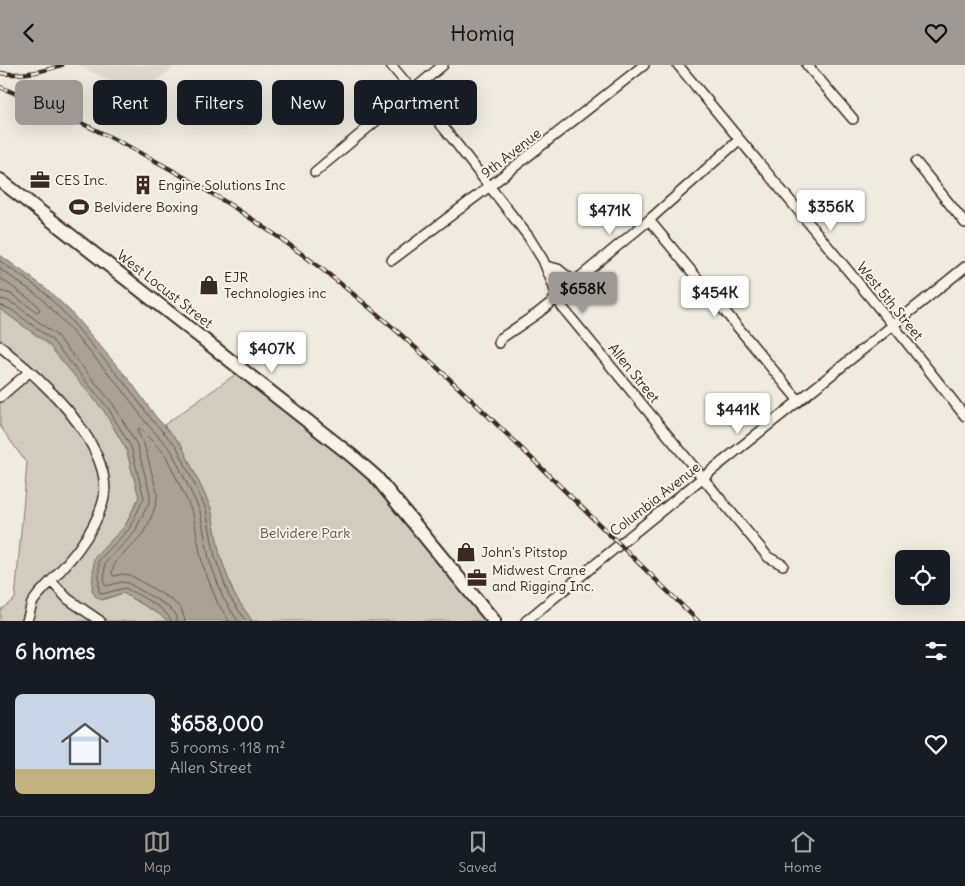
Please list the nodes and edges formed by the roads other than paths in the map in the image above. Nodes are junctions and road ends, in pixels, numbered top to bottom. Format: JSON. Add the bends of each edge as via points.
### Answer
{"nodes":[{"id":1,"x":391,"y":65,"type":"edge"},
{"id":2,"x":442,"y":65,"type":"edge"},
{"id":3,"x":644,"y":65,"type":"edge"},
{"id":4,"x":678,"y":65,"type":"edge"},
{"id":5,"x":807,"y":65,"type":"edge"},
{"id":6,"x":404,"y":80,"type":"edge"},
{"id":7,"x":424,"y":80,"type":"edge"},
{"id":8,"x":853,"y":119,"type":"dead end"},
{"id":9,"x":371,"y":125,"type":"edge"},
{"id":10,"x":440,"y":125,"type":"edge"},
{"id":11,"x":739,"y":140,"type":"junction"},
{"id":12,"x":916,"y":162,"type":"dead end"},
{"id":13,"x":315,"y":172,"type":"dead end"},
{"id":14,"x":0,"y":180,"type":"edge"},
{"id":15,"x":490,"y":186,"type":"junction"},
{"id":16,"x":649,"y":220,"type":"junction"},
{"id":17,"x":965,"y":223,"type":"edge"},
{"id":18,"x":392,"y":260,"type":"dead end"},
{"id":19,"x":546,"y":266,"type":"junction"},
{"id":20,"x":965,"y":267,"type":"edge"},
{"id":21,"x":574,"y":282,"type":"junction"},
{"id":22,"x":558,"y":297,"type":"junction"},
{"id":23,"x":893,"y":325,"type":"junction"},
{"id":24,"x":499,"y":343,"type":"dead end"},
{"id":25,"x":0,"y":346,"type":"edge"},
{"id":26,"x":29,"y":372,"type":"junction"},
{"id":27,"x":0,"y":397,"type":"edge"},
{"id":28,"x":799,"y":401,"type":"junction"},
{"id":29,"x":965,"y":416,"type":"edge"},
{"id":30,"x":703,"y":479,"type":"junction"},
{"id":31,"x":783,"y":565,"type":"dead end"},
{"id":32,"x":51,"y":581,"type":"junction"},
{"id":33,"x":27,"y":621,"type":"edge"},
{"id":34,"x":100,"y":621,"type":"edge"},
{"id":35,"x":494,"y":621,"type":"edge"},
{"id":36,"x":526,"y":621,"type":"edge"}],
"edges":[{"from":1,"to":6,"type":"street","name":"Allen Street"},
{"from":2,"to":7,"type":"street"},
{"from":3,"to":15,"type":"street","name":"9th Avenue"},
{"from":4,"to":11,"type":"street","name":"West 5th Street"},
{"from":5,"to":8,"type":"street"},
{"from":9,"to":13,"type":"street"},
{"from":10,"to":15,"type":"street","name":"Allen Street"},
{"from":11,"to":16,"type":"street"},
{"from":11,"to":23,"type":"street","name":"West 5th Street"},
{"from":12,"to":17,"type":"street"},
{"from":14,"to":35,"type":"street","name":"West Locust Street","via":[[358,461],[385,488]]},
{"from":15,"to":18,"type":"street","name":"9th Avenue"},
{"from":15,"to":19,"type":"street","name":"Allen Street","via":[[533,243]]},
{"from":16,"to":21,"type":"street"},
{"from":16,"to":28,"type":"street"},
{"from":19,"to":21,"type":"street","via":[[558,269]]},
{"from":19,"to":22,"type":"street","name":"Allen Street"},
{"from":20,"to":23,"type":"street","name":"Columbia Avenue"},
{"from":21,"to":22,"type":"street"},
{"from":22,"to":24,"type":"street","via":[[500,339]]},
{"from":22,"to":30,"type":"street","name":"Allen Street","via":[[562,307]]},
{"from":23,"to":28,"type":"street","name":"Columbia Avenue"},
{"from":23,"to":29,"type":"street","name":"West 5th Street"},
{"from":25,"to":26,"type":"street"},
{"from":26,"to":27,"type":"street"},
{"from":26,"to":32,"type":"street","via":[[51,391],[84,432],[104,479],[103,501],[94,525]]},
{"from":28,"to":30,"type":"street","name":"Columbia Avenue"},
{"from":30,"to":31,"type":"street","name":"Allen Street","via":[[768,557]]},
{"from":30,"to":36,"type":"street","name":"Columbia Avenue","via":[[619,543]]},
{"from":32,"to":33,"type":"street","via":[[32,603]]},
{"from":32,"to":34,"type":"street","via":[[68,599]]}]}
